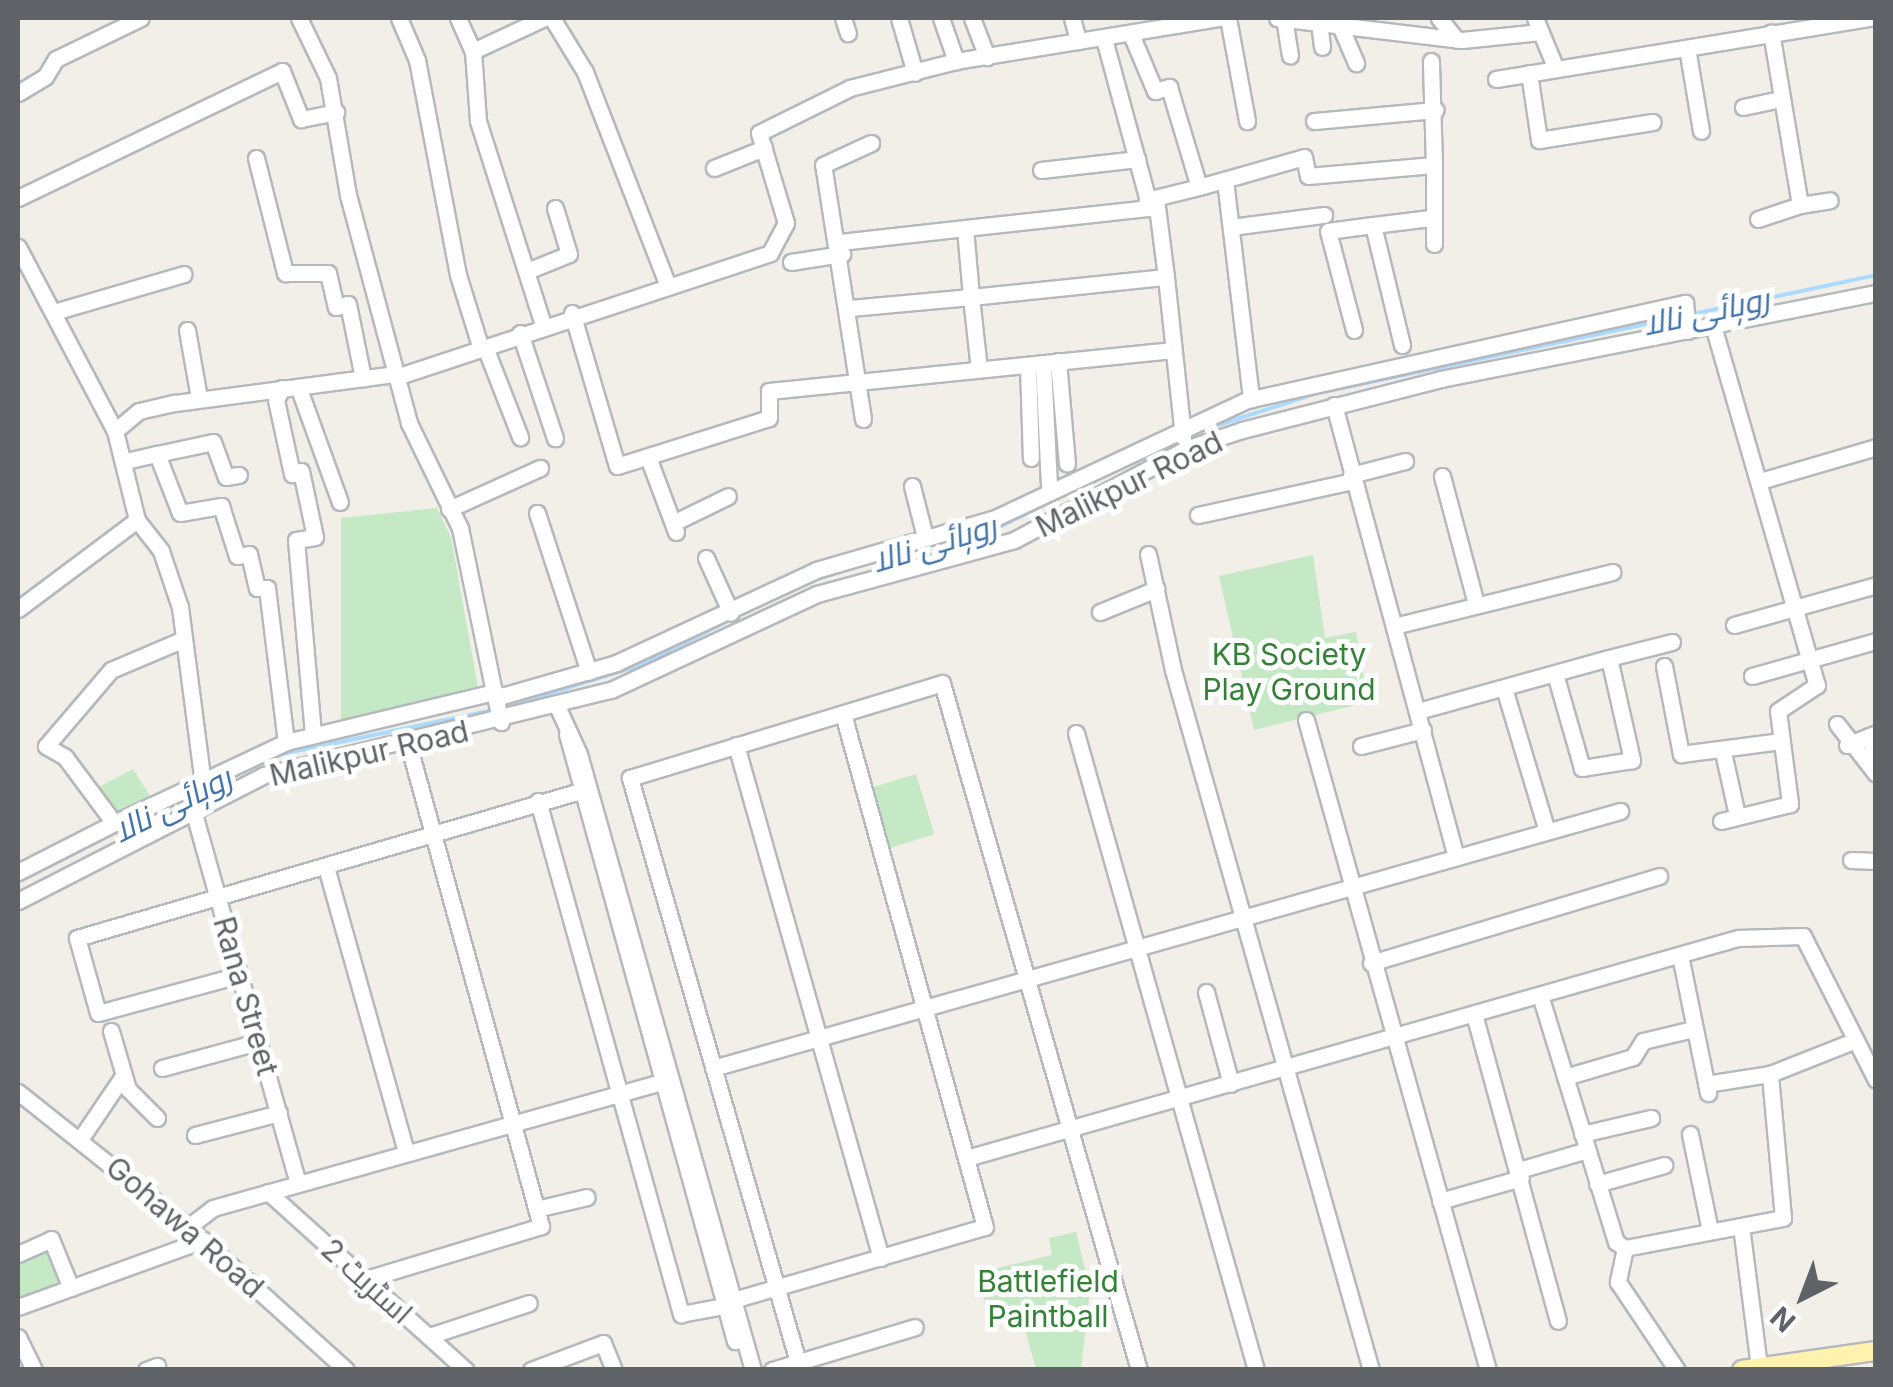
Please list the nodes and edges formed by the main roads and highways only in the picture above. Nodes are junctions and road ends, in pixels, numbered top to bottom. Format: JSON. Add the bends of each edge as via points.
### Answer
{"nodes":[{"id":1,"x":1876,"y":1351,"type":"edge"},
{"id":2,"x":1811,"y":1364,"type":"edge"},
{"id":3,"x":1750,"y":1368,"type":"edge"}],
"edges":[{"from":1,"to":2,"type":"main road"},
{"from":2,"to":3,"type":"main road"}]}
